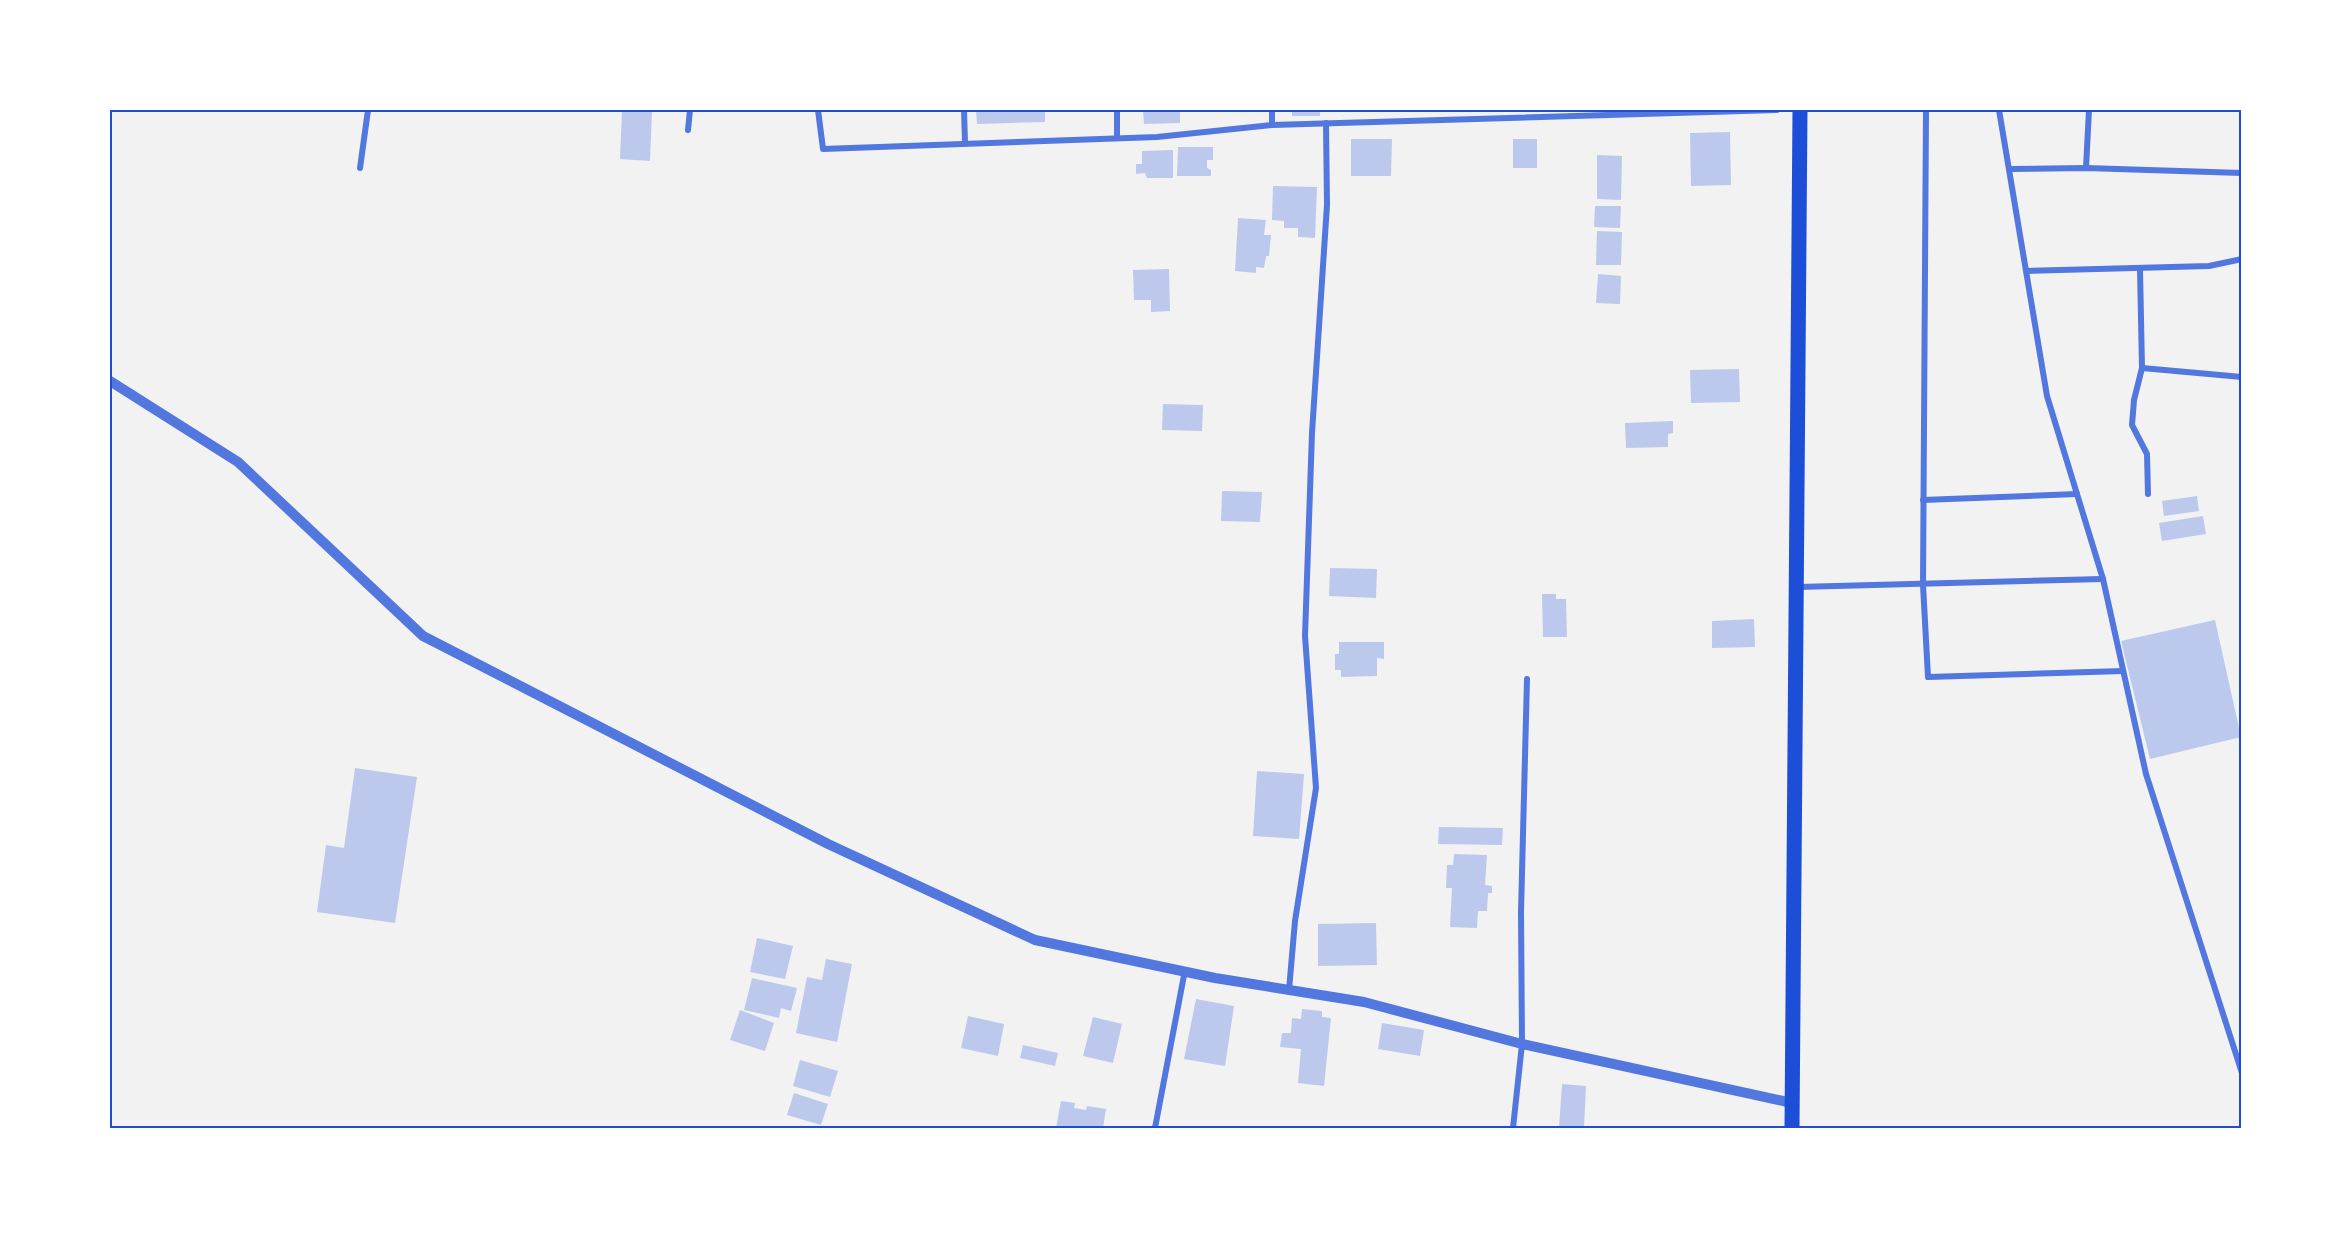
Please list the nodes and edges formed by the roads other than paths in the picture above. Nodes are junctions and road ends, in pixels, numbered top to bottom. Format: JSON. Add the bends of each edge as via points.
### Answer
{"nodes":[{"id":1,"x":368,"y":110,"type":"edge"},
{"id":2,"x":690,"y":110,"type":"edge"},
{"id":3,"x":818,"y":110,"type":"edge"},
{"id":4,"x":964,"y":110,"type":"edge"},
{"id":5,"x":1118,"y":110,"type":"edge"},
{"id":6,"x":1272,"y":110,"type":"edge"},
{"id":7,"x":1777,"y":110,"type":"edge"},
{"id":8,"x":1800,"y":110,"type":"edge"},
{"id":9,"x":1926,"y":110,"type":"edge"},
{"id":10,"x":1999,"y":110,"type":"edge"},
{"id":11,"x":2089,"y":110,"type":"edge"},
{"id":12,"x":1326,"y":123,"type":"junction"},
{"id":13,"x":1272,"y":125,"type":"junction"},
{"id":14,"x":688,"y":130,"type":"dead end"},
{"id":15,"x":1117,"y":138,"type":"junction"},
{"id":16,"x":965,"y":143,"type":"junction"},
{"id":17,"x":360,"y":168,"type":"dead end"},
{"id":18,"x":2086,"y":168,"type":"junction"},
{"id":19,"x":2009,"y":169,"type":"junction"},
{"id":20,"x":2241,"y":173,"type":"edge"},
{"id":21,"x":2241,"y":259,"type":"edge"},
{"id":22,"x":2140,"y":269,"type":"junction"},
{"id":23,"x":2026,"y":271,"type":"junction"},
{"id":24,"x":2142,"y":368,"type":"junction"},
{"id":25,"x":2241,"y":377,"type":"edge"},
{"id":26,"x":110,"y":381,"type":"edge"},
{"id":27,"x":2077,"y":494,"type":"junction"},
{"id":28,"x":2148,"y":494,"type":"dead end"},
{"id":29,"x":1923,"y":500,"type":"junction"},
{"id":30,"x":2103,"y":579,"type":"junction"},
{"id":31,"x":1923,"y":585,"type":"junction"},
{"id":32,"x":1796,"y":587,"type":"junction"},
{"id":33,"x":2123,"y":671,"type":"junction"},
{"id":34,"x":1527,"y":679,"type":"dead end"},
{"id":35,"x":1185,"y":970,"type":"junction"},
{"id":36,"x":1289,"y":990,"type":"junction"},
{"id":37,"x":1522,"y":1044,"type":"junction"},
{"id":38,"x":2241,"y":1073,"type":"edge"},
{"id":39,"x":1792,"y":1103,"type":"junction"},
{"id":40,"x":1155,"y":1128,"type":"edge"},
{"id":41,"x":1513,"y":1128,"type":"edge"},
{"id":42,"x":1792,"y":1128,"type":"edge"}],
"edges":[{"from":1,"to":17,"type":"street"},
{"from":2,"to":14,"type":"street"},
{"from":3,"to":16,"type":"street","via":[[824,149]]},
{"from":4,"to":16,"type":"street"},
{"from":5,"to":15,"type":"street"},
{"from":6,"to":13,"type":"street"},
{"from":7,"to":12,"type":"street"},
{"from":8,"to":32,"type":"highway"},
{"from":9,"to":29,"type":"street"},
{"from":10,"to":19,"type":"street"},
{"from":11,"to":18,"type":"street"},
{"from":12,"to":13,"type":"street"},
{"from":12,"to":36,"type":"street","via":[[1327,205],[1312,433],[1305,636],[1316,788],[1295,921]]},
{"from":13,"to":15,"type":"street"},
{"from":15,"to":16,"type":"street"},
{"from":18,"to":19,"type":"street"},
{"from":18,"to":20,"type":"street"},
{"from":19,"to":23,"type":"street"},
{"from":21,"to":22,"type":"street","via":[[2209,266]]},
{"from":22,"to":23,"type":"street"},
{"from":22,"to":24,"type":"street"},
{"from":23,"to":27,"type":"street","via":[[2047,396]]},
{"from":24,"to":25,"type":"street"},
{"from":24,"to":28,"type":"street","via":[[2132,425],[2147,454]]},
{"from":26,"to":35,"type":"street","via":[[238,462],[423,636],[828,844],[1035,940]]},
{"from":27,"to":29,"type":"street"},
{"from":27,"to":30,"type":"street"},
{"from":29,"to":31,"type":"street"},
{"from":30,"to":31,"type":"street"},
{"from":30,"to":33,"type":"street"},
{"from":31,"to":32,"type":"street"},
{"from":31,"to":33,"type":"street","via":[[1928,677]]},
{"from":32,"to":39,"type":"highway"},
{"from":33,"to":38,"type":"street","via":[[2146,774]]},
{"from":34,"to":37,"type":"street"},
{"from":35,"to":36,"type":"street"},
{"from":35,"to":40,"type":"street"},
{"from":36,"to":37,"type":"street","via":[[1364,1002]]},
{"from":37,"to":39,"type":"street"},
{"from":37,"to":41,"type":"street"},
{"from":39,"to":42,"type":"highway"}]}
